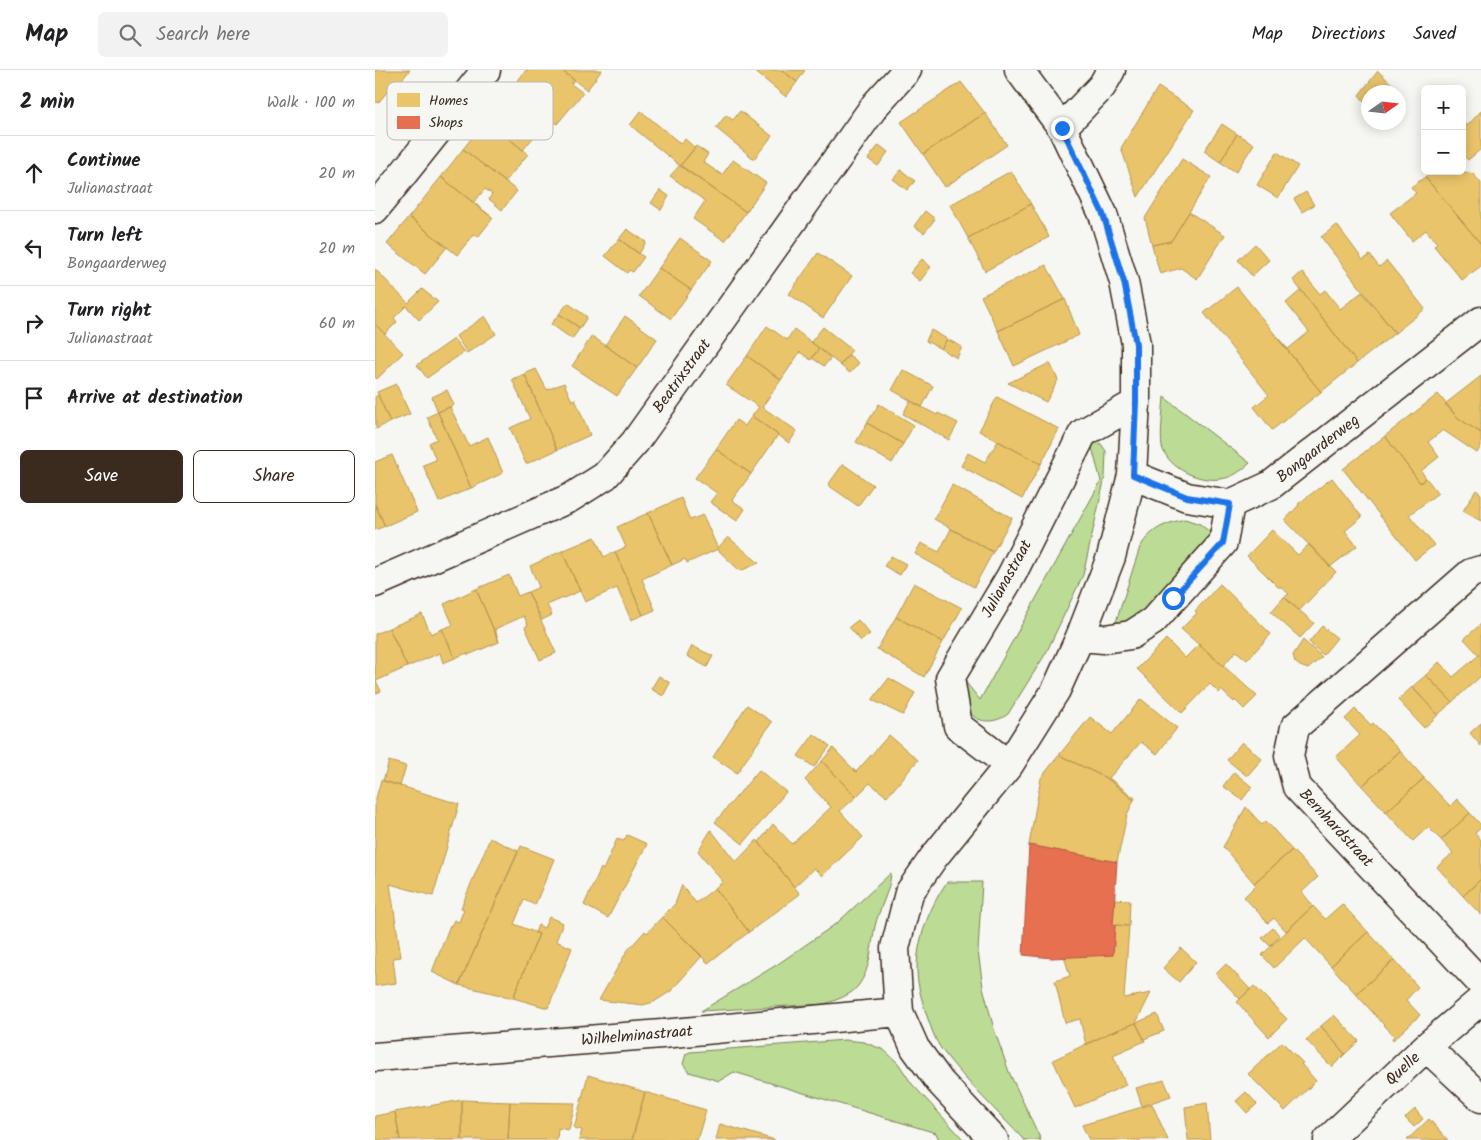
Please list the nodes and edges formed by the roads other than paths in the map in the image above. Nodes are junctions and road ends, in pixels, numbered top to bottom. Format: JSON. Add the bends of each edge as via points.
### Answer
{"nodes":[{"id":1,"x":487,"y":70,"type":"edge"},
{"id":2,"x":907,"y":70,"type":"edge"},
{"id":3,"x":1019,"y":70,"type":"edge"},
{"id":4,"x":1111,"y":70,"type":"edge"},
{"id":5,"x":477,"y":82,"type":"edge"},
{"id":6,"x":1062,"y":128,"type":"junction"},
{"id":7,"x":431,"y":140,"type":"edge"},
{"id":8,"x":375,"y":209,"type":"edge"},
{"id":9,"x":1481,"y":321,"type":"edge"},
{"id":10,"x":1136,"y":402,"type":"junction"},
{"id":11,"x":1133,"y":475,"type":"junction"},
{"id":12,"x":1230,"y":504,"type":"junction"},
{"id":13,"x":1481,"y":570,"type":"edge"},
{"id":14,"x":375,"y":583,"type":"edge"},
{"id":15,"x":1080,"y":637,"type":"junction"},
{"id":16,"x":1009,"y":765,"type":"junction"},
{"id":17,"x":1481,"y":983,"type":"edge"},
{"id":18,"x":1481,"y":1000,"type":"edge"},
{"id":19,"x":899,"y":1012,"type":"junction"},
{"id":20,"x":1426,"y":1048,"type":"junction"},
{"id":21,"x":375,"y":1057,"type":"edge"},
{"id":22,"x":1481,"y":1098,"type":"edge"},
{"id":23,"x":994,"y":1140,"type":"edge"},
{"id":24,"x":1328,"y":1140,"type":"edge"}],
"edges":[{"from":1,"to":5,"type":"street"},
{"from":2,"to":14,"type":"street","name":"Beatrixstraat","via":[[876,104],[635,442],[605,476],[570,498]]},
{"from":3,"to":6,"type":"street"},
{"from":4,"to":6,"type":"street","via":[[1102,86]]},
{"from":6,"to":10,"type":"street","via":[[1103,214],[1124,282],[1136,344]]},
{"from":7,"to":8,"type":"street"},
{"from":9,"to":12,"type":"street","name":"Bongaarderweg","via":[[1271,486]]},
{"from":10,"to":11,"type":"street"},
{"from":10,"to":16,"type":"street","name":"Julianastraat","via":[[1083,434],[1011,576],[950,678],[958,726]]},
{"from":11,"to":12,"type":"street","via":[[1187,497]]},
{"from":11,"to":15,"type":"street","via":[[1111,557]]},
{"from":12,"to":15,"type":"street","via":[[1223,543],[1153,621],[1131,635],[1104,639]]},
{"from":13,"to":17,"type":"street","name":"Bernhardstraat","via":[[1471,573],[1295,727],[1289,756],[1297,787]]},
{"from":15,"to":16,"type":"street","via":[[1056,690]]},
{"from":16,"to":19,"type":"street","via":[[934,857],[909,894],[895,948]]},
{"from":18,"to":20,"type":"street","name":"Quelle"},
{"from":19,"to":21,"type":"street","name":"Wilhelminastraat"},
{"from":19,"to":23,"type":"street","via":[[915,1048],[940,1082]]},
{"from":20,"to":22,"type":"street"},
{"from":20,"to":24,"type":"street","name":"Quelle"}]}
